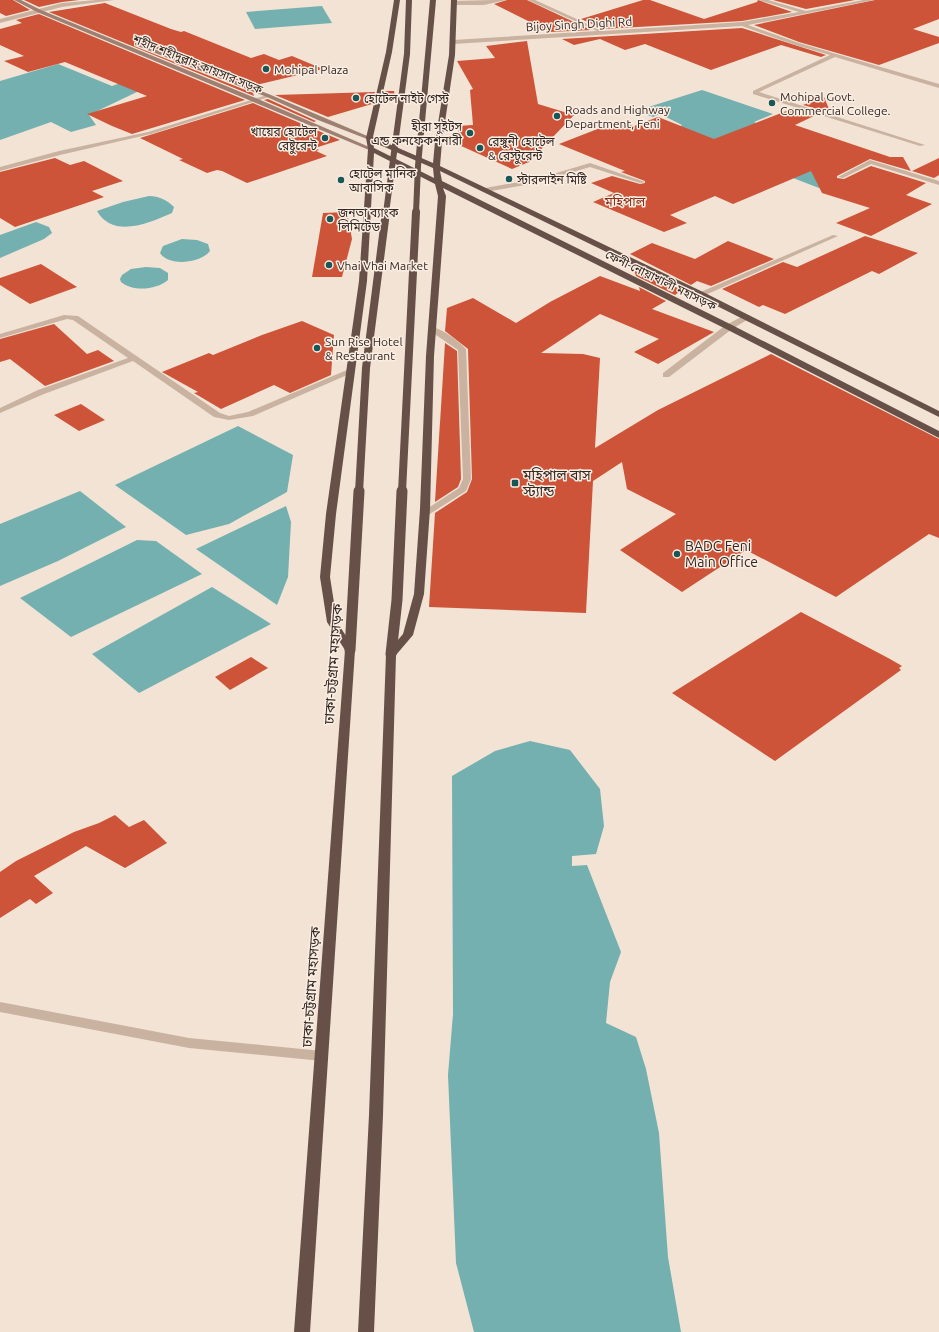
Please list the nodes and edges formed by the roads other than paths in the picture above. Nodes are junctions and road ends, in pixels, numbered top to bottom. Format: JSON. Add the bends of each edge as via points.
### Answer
{"nodes":[{"id":1,"x":17,"y":0,"type":"edge"},
{"id":2,"x":30,"y":0,"type":"edge"},
{"id":3,"x":111,"y":0,"type":"edge"},
{"id":4,"x":397,"y":0,"type":"edge"},
{"id":5,"x":409,"y":0,"type":"edge"},
{"id":6,"x":433,"y":0,"type":"edge"},
{"id":7,"x":503,"y":0,"type":"edge"},
{"id":8,"x":531,"y":0,"type":"edge"},
{"id":9,"x":762,"y":0,"type":"edge"},
{"id":10,"x":871,"y":0,"type":"edge"},
{"id":11,"x":454,"y":2,"type":"edge"},
{"id":12,"x":48,"y":9,"type":"junction"},
{"id":13,"x":39,"y":11,"type":"junction"},
{"id":14,"x":806,"y":13,"type":"junction"},
{"id":15,"x":0,"y":21,"type":"edge"},
{"id":16,"x":742,"y":24,"type":"junction"},
{"id":17,"x":602,"y":32,"type":"junction"},
{"id":18,"x":453,"y":42,"type":"junction"},
{"id":19,"x":834,"y":55,"type":"junction"},
{"id":20,"x":939,"y":86,"type":"edge"},
{"id":21,"x":269,"y":96,"type":"junction"},
{"id":22,"x":256,"y":100,"type":"junction"},
{"id":23,"x":369,"y":138,"type":"junction"},
{"id":24,"x":922,"y":145,"type":"dead end"},
{"id":25,"x":371,"y":150,"type":"junction"},
{"id":26,"x":435,"y":166,"type":"junction"},
{"id":27,"x":0,"y":169,"type":"edge"},
{"id":28,"x":841,"y":177,"type":"dead end"},
{"id":29,"x":642,"y":182,"type":"dead end"},
{"id":30,"x":939,"y":183,"type":"edge"},
{"id":31,"x":438,"y":184,"type":"junction"},
{"id":32,"x":485,"y":190,"type":"junction"},
{"id":33,"x":835,"y":236,"type":"dead end"},
{"id":34,"x":700,"y":294,"type":"junction"},
{"id":35,"x":748,"y":317,"type":"junction"},
{"id":36,"x":729,"y":327,"type":"junction"},
{"id":37,"x":433,"y":329,"type":"junction"},
{"id":38,"x":0,"y":336,"type":"edge"},
{"id":39,"x":134,"y":358,"type":"junction"},
{"id":40,"x":350,"y":372,"type":"junction"},
{"id":41,"x":666,"y":375,"type":"dead end"},
{"id":42,"x":0,"y":411,"type":"edge"},
{"id":43,"x":939,"y":414,"type":"edge"},
{"id":44,"x":939,"y":436,"type":"edge"},
{"id":45,"x":425,"y":514,"type":"junction"},
{"id":46,"x":350,"y":650,"type":"junction"},
{"id":47,"x":391,"y":654,"type":"junction"},
{"id":48,"x":0,"y":1007,"type":"edge"},
{"id":49,"x":322,"y":1056,"type":"junction"},
{"id":50,"x":302,"y":1332,"type":"edge"},
{"id":51,"x":366,"y":1332,"type":"edge"}],
"edges":[{"from":1,"to":13,"type":"main road","name":"শহীদ শহীদুল্লাহ কায়সার সড়ক"},
{"from":2,"to":12,"type":"main road","name":"শহীদ শহীদুল্লাহ কায়সার সড়ক"},
{"from":3,"to":12,"type":"street","via":[[78,2]]},
{"from":4,"to":23,"type":"highway","via":[[385,72]]},
{"from":5,"to":46,"type":"highway","name":"ঢাকা-চট্টগ্রাম মহাসড়ক","bridge":true,"via":[[407,54],[366,368]]},
{"from":6,"to":47,"type":"highway","bridge":true,"via":[[418,166],[397,600]]},
{"from":7,"to":11,"type":"street","via":[[484,3]]},
{"from":8,"to":17,"type":"street"},
{"from":9,"to":14,"type":"street"},
{"from":10,"to":14,"type":"street","name":"Bijoy Singh Dighi Rd"},
{"from":11,"to":18,"type":"highway"},
{"from":12,"to":13,"type":"street"},
{"from":12,"to":21,"type":"main road","name":"শহীদ শহীদুল্লাহ কায়সার সড়ক"},
{"from":13,"to":15,"type":"street"},
{"from":13,"to":22,"type":"main road","name":"শহীদ শহীদুল্লাহ কায়সার সড়ক"},
{"from":14,"to":16,"type":"street","name":"Bijoy Singh Dighi Rd"},
{"from":16,"to":17,"type":"street","name":"Bijoy Singh Dighi Rd"},
{"from":16,"to":19,"type":"street"},
{"from":17,"to":18,"type":"street","name":"Bijoy Singh Dighi Rd"},
{"from":18,"to":26,"type":"highway"},
{"from":19,"to":20,"type":"street"},
{"from":19,"to":24,"type":"street","via":[[755,93]]},
{"from":21,"to":22,"type":"street"},
{"from":21,"to":23,"type":"main road","name":"শহীদ শহীদুল্লাহ কায়সার সড়ক"},
{"from":22,"to":25,"type":"main road","name":"শহীদ শহীদুল্লাহ কায়সার সড়ক"},
{"from":22,"to":27,"type":"street","via":[[150,133]]},
{"from":23,"to":25,"type":"highway"},
{"from":23,"to":26,"type":"highway","name":"ফেনী-নোয়াখালী মহাসড়ক"},
{"from":25,"to":31,"type":"highway","name":"ফেনী-নোয়াখালী মহাসড়ক"},
{"from":25,"to":40,"type":"highway","via":[[363,281]]},
{"from":26,"to":31,"type":"highway"},
{"from":26,"to":32,"type":"highway","name":"ফেনী-নোয়াখালী মহাসড়ক"},
{"from":28,"to":30,"type":"street","via":[[870,162]]},
{"from":29,"to":32,"type":"street","via":[[590,165],[537,181]]},
{"from":31,"to":36,"type":"highway","name":"ফেনী-নোয়াখালী মহাসড়ক"},
{"from":31,"to":37,"type":"highway","via":[[442,196]]},
{"from":32,"to":34,"type":"highway","name":"ফেনী-নোয়াখালী মহাসড়ক"},
{"from":33,"to":34,"type":"street"},
{"from":34,"to":35,"type":"highway","name":"ফেনী-নোয়াখালী মহাসড়ক"},
{"from":35,"to":36,"type":"street"},
{"from":35,"to":43,"type":"highway","name":"ফেনী-নোয়াখালী মহাসড়ক"},
{"from":36,"to":41,"type":"street"},
{"from":36,"to":44,"type":"highway","name":"ফেনী-নোয়াখালী মহাসড়ক"},
{"from":37,"to":45,"type":"highway"},
{"from":37,"to":45,"type":"street","via":[[462,349],[467,479],[463,489]]},
{"from":38,"to":39,"type":"street","via":[[67,317],[74,318]]},
{"from":39,"to":40,"type":"street","via":[[217,415],[229,418],[250,414]]},
{"from":39,"to":42,"type":"street","via":[[41,392]]},
{"from":40,"to":46,"type":"highway","via":[[325,577],[332,622]]},
{"from":45,"to":47,"type":"highway","via":[[419,594],[408,635]]},
{"from":46,"to":49,"type":"highway","name":"ঢাকা-চট্টগ্রাম মহাসড়ক"},
{"from":47,"to":51,"type":"highway"},
{"from":48,"to":49,"type":"street","via":[[189,1043]]},
{"from":49,"to":50,"type":"highway","name":"ঢাকা-চট্টগ্রাম মহাসড়ক"}]}
